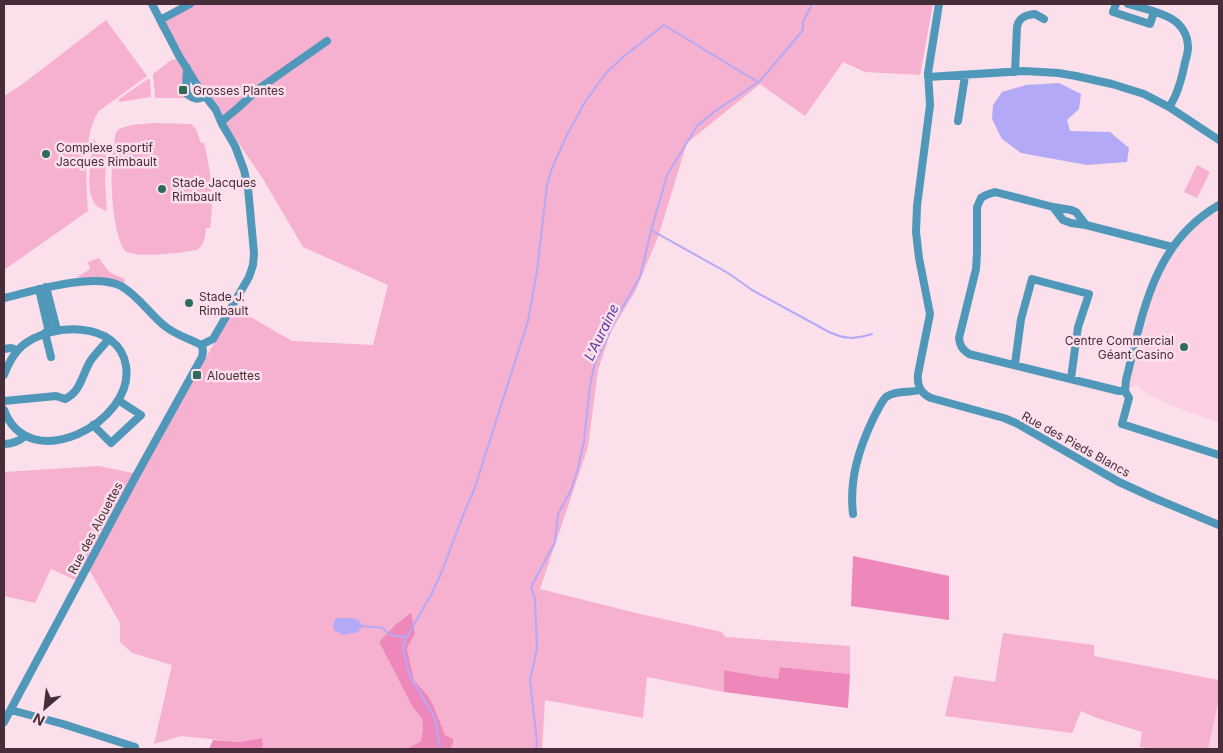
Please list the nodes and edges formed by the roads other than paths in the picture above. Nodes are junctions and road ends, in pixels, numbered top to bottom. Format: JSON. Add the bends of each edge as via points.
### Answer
{"nodes":[{"id":1,"x":152,"y":4,"type":"edge"},
{"id":2,"x":190,"y":4,"type":"edge"},
{"id":3,"x":939,"y":4,"type":"edge"},
{"id":4,"x":1116,"y":4,"type":"edge"},
{"id":5,"x":1128,"y":4,"type":"edge"},
{"id":6,"x":1154,"y":12,"type":"junction"},
{"id":7,"x":1044,"y":19,"type":"dead end"},
{"id":8,"x":160,"y":20,"type":"junction"},
{"id":9,"x":327,"y":41,"type":"dead end"},
{"id":10,"x":187,"y":68,"type":"junction"},
{"id":11,"x":1015,"y":72,"type":"junction"},
{"id":12,"x":965,"y":76,"type":"junction"},
{"id":13,"x":928,"y":77,"type":"junction"},
{"id":14,"x":205,"y":95,"type":"junction"},
{"id":15,"x":1169,"y":107,"type":"junction"},
{"id":16,"x":958,"y":121,"type":"dead end"},
{"id":17,"x":221,"y":122,"type":"junction"},
{"id":18,"x":1219,"y":140,"type":"edge"},
{"id":19,"x":1219,"y":205,"type":"edge"},
{"id":20,"x":1053,"y":207,"type":"junction"},
{"id":21,"x":1086,"y":225,"type":"junction"},
{"id":22,"x":1172,"y":247,"type":"junction"},
{"id":23,"x":43,"y":288,"type":"junction"},
{"id":24,"x":4,"y":298,"type":"edge"},
{"id":25,"x":51,"y":332,"type":"junction"},
{"id":26,"x":109,"y":339,"type":"junction"},
{"id":27,"x":201,"y":345,"type":"junction"},
{"id":28,"x":4,"y":349,"type":"edge"},
{"id":29,"x":18,"y":350,"type":"junction"},
{"id":30,"x":51,"y":357,"type":"dead end"},
{"id":31,"x":1015,"y":364,"type":"junction"},
{"id":32,"x":4,"y":375,"type":"edge"},
{"id":33,"x":1071,"y":378,"type":"junction"},
{"id":34,"x":920,"y":390,"type":"junction"},
{"id":35,"x":1125,"y":391,"type":"junction"},
{"id":36,"x":118,"y":400,"type":"junction"},
{"id":37,"x":4,"y":401,"type":"edge"},
{"id":38,"x":4,"y":410,"type":"edge"},
{"id":39,"x":92,"y":425,"type":"junction"},
{"id":40,"x":25,"y":436,"type":"junction"},
{"id":41,"x":4,"y":444,"type":"edge"},
{"id":42,"x":1219,"y":455,"type":"edge"},
{"id":43,"x":853,"y":514,"type":"dead end"},
{"id":44,"x":1219,"y":525,"type":"edge"},
{"id":45,"x":10,"y":710,"type":"junction"},
{"id":46,"x":4,"y":722,"type":"edge"},
{"id":47,"x":135,"y":749,"type":"edge"}],
"edges":[{"from":1,"to":8,"type":"street"},
{"from":2,"to":8,"type":"street"},
{"from":3,"to":13,"type":"street"},
{"from":4,"to":6,"type":"street","via":[[1113,12],[1150,24]]},
{"from":5,"to":6,"type":"street"},
{"from":6,"to":15,"type":"street","via":[[1168,16],[1178,24],[1188,48],[1183,72]]},
{"from":7,"to":11,"type":"street","via":[[1035,14],[1026,15],[1018,22]]},
{"from":8,"to":10,"type":"street"},
{"from":9,"to":17,"type":"street","via":[[257,90]]},
{"from":10,"to":14,"type":"street"},
{"from":10,"to":14,"type":"street","via":[[187,94],[196,100]]},
{"from":11,"to":12,"type":"street"},
{"from":11,"to":15,"type":"street","via":[[1058,73],[1112,84],[1144,94]]},
{"from":12,"to":13,"type":"street"},
{"from":12,"to":16,"type":"street"},
{"from":13,"to":34,"type":"street","via":[[930,105],[916,232],[930,314],[918,374]]},
{"from":14,"to":17,"type":"street"},
{"from":15,"to":18,"type":"street"},
{"from":17,"to":27,"type":"street","via":[[244,170],[251,216],[253,265],[213,339]]},
{"from":19,"to":22,"type":"street","via":[[1186,230]]},
{"from":20,"to":21,"type":"street","via":[[1076,212]]},
{"from":20,"to":21,"type":"street","via":[[1063,220]]},
{"from":20,"to":31,"type":"street","via":[[995,192],[982,198],[977,207],[976,269],[960,345],[969,354]]},
{"from":21,"to":22,"type":"street"},
{"from":22,"to":35,"type":"street","via":[[1150,289]]},
{"from":23,"to":24,"type":"street"},
{"from":23,"to":25,"type":"street"},
{"from":23,"to":27,"type":"street","via":[[93,281],[115,284],[133,296],[166,328]]},
{"from":25,"to":26,"type":"street","via":[[77,329]]},
{"from":25,"to":29,"type":"street","via":[[34,338]]},
{"from":25,"to":30,"type":"street"},
{"from":26,"to":36,"type":"street","via":[[117,346],[126,366],[125,385]]},
{"from":26,"to":37,"type":"street","via":[[90,362],[72,396]]},
{"from":27,"to":45,"type":"street","name":"Rue des Alouettes","via":[[202,357]]},
{"from":28,"to":29,"type":"street"},
{"from":29,"to":32,"type":"street"},
{"from":31,"to":33,"type":"street"},
{"from":31,"to":33,"type":"street","via":[[1021,319],[1032,279],[1088,294],[1078,327]]},
{"from":33,"to":35,"type":"street"},
{"from":34,"to":43,"type":"street","via":[[892,394],[881,404],[857,461]]},
{"from":34,"to":44,"type":"street","name":"Rue des Pieds Blancs","via":[[931,398],[1016,423],[1119,482]]},
{"from":35,"to":42,"type":"street","via":[[1129,398],[1122,424]]},
{"from":36,"to":39,"type":"street"},
{"from":36,"to":39,"type":"street","via":[[141,415],[111,443]]},
{"from":38,"to":40,"type":"street","via":[[11,423]]},
{"from":39,"to":40,"type":"street","via":[[71,438],[59,440],[39,441]]},
{"from":40,"to":41,"type":"street"},
{"from":45,"to":46,"type":"street","name":"Rue des Alouettes"},
{"from":45,"to":47,"type":"street"}]}
